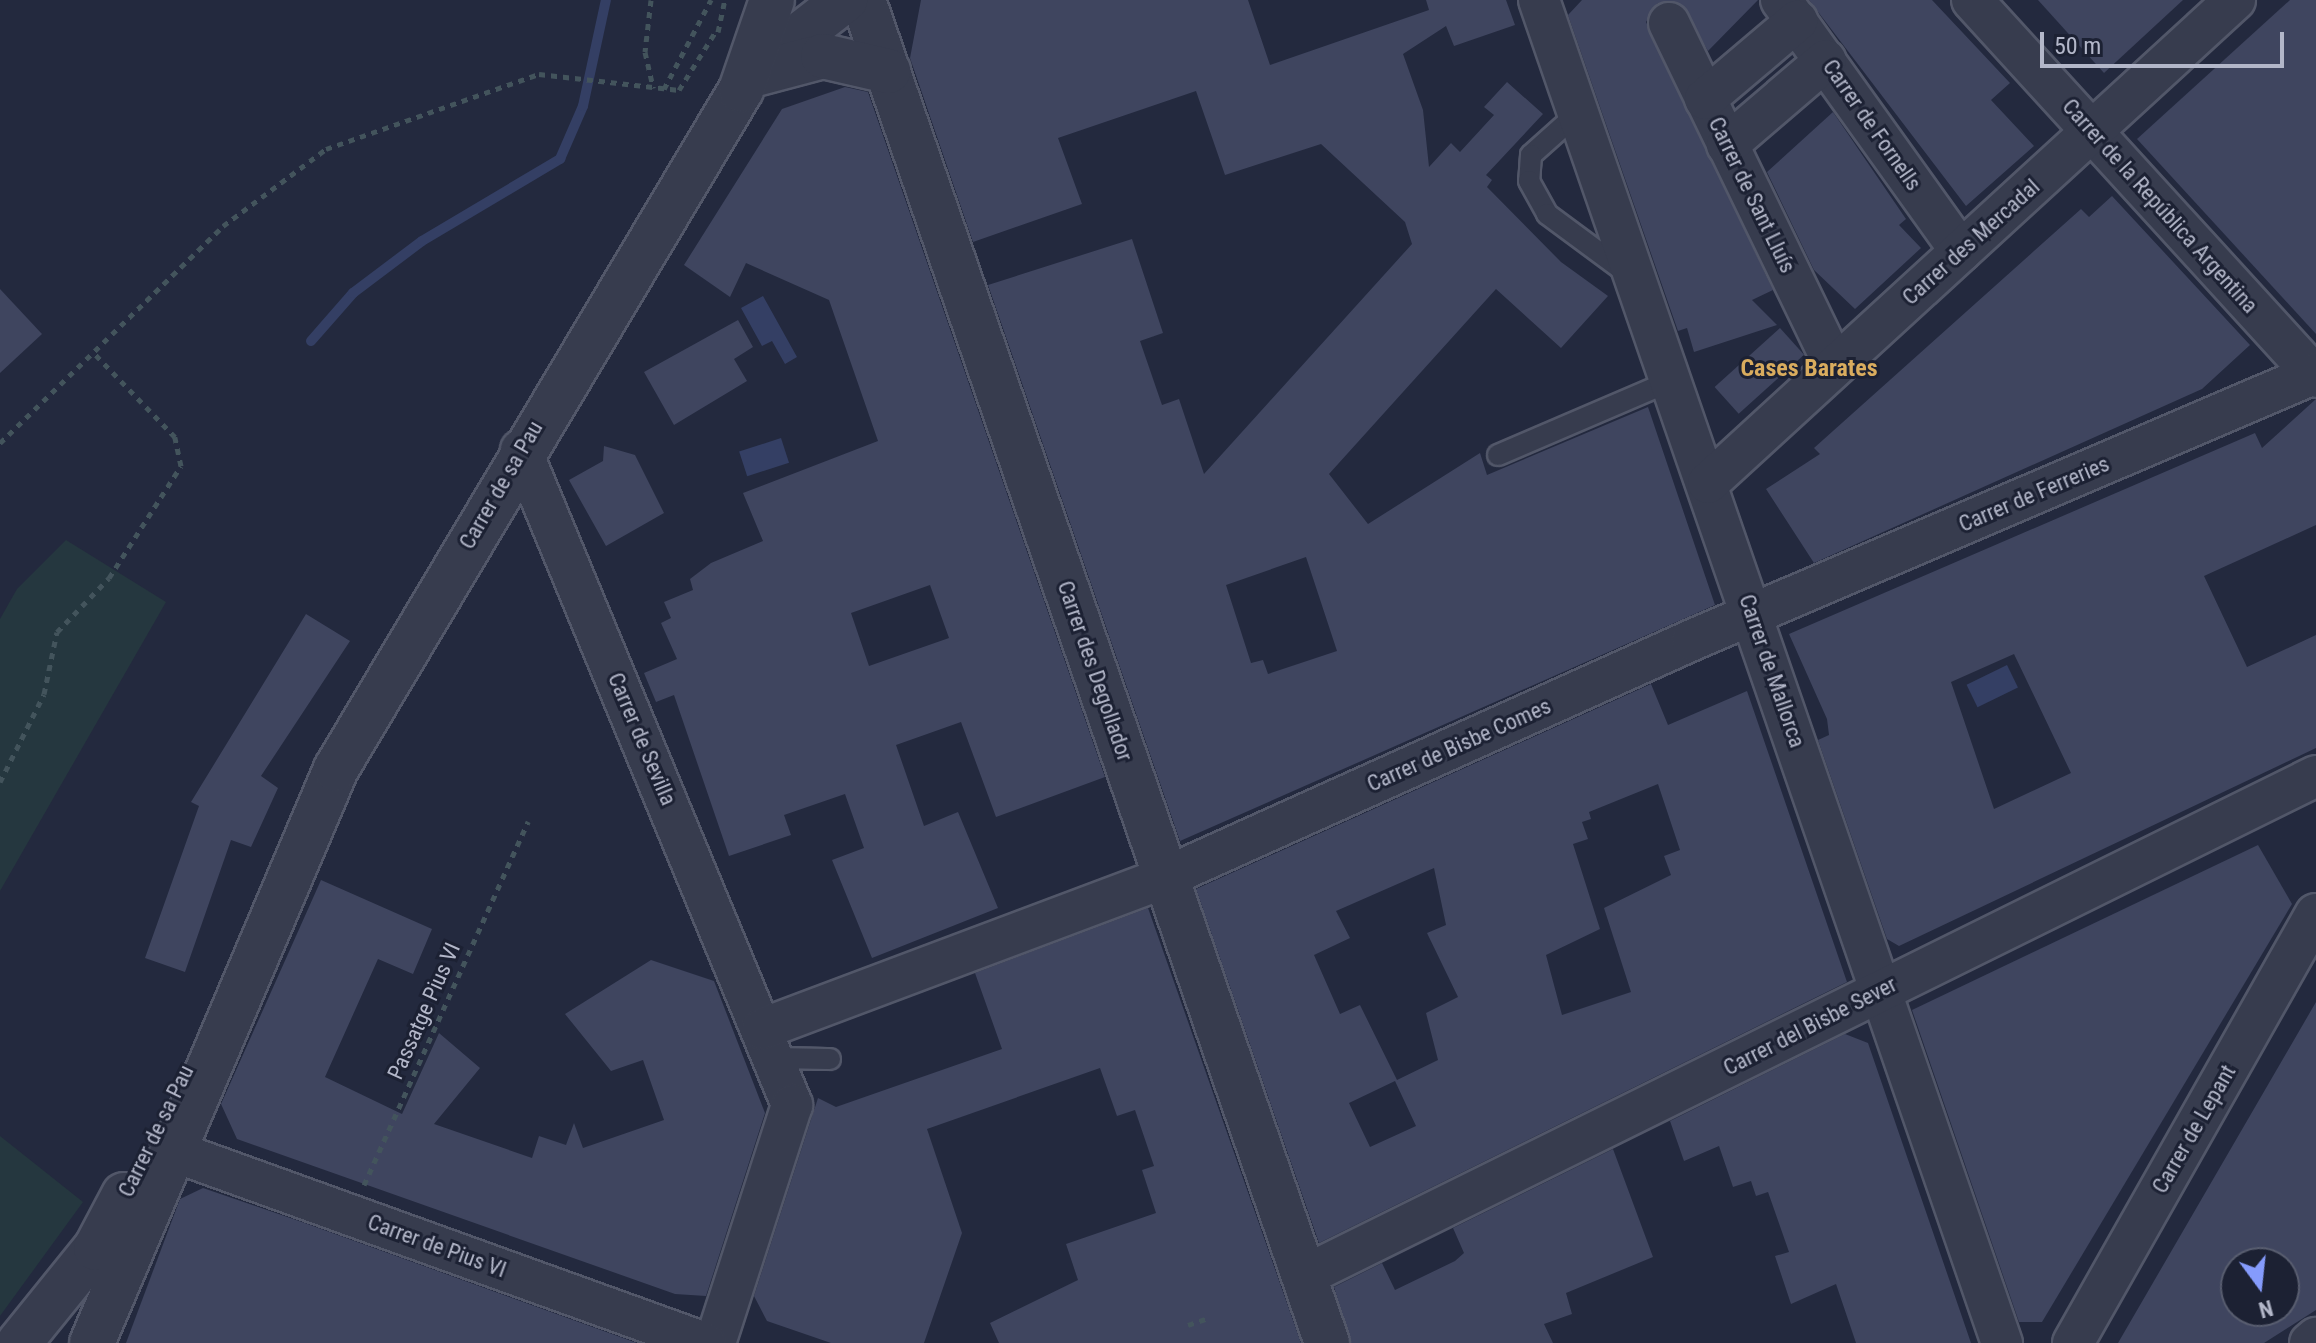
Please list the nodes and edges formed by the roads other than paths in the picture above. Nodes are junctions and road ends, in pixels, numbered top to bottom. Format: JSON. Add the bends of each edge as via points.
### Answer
{"nodes":[{"id":1,"x":772,"y":0,"type":"edge"},
{"id":2,"x":845,"y":0,"type":"edge"},
{"id":3,"x":863,"y":0,"type":"edge"},
{"id":4,"x":1539,"y":0,"type":"edge"},
{"id":5,"x":1972,"y":0,"type":"edge"},
{"id":6,"x":2235,"y":0,"type":"edge"},
{"id":7,"x":1789,"y":10,"type":"edge"},
{"id":8,"x":1669,"y":23,"type":"dead end"},
{"id":9,"x":888,"y":71,"type":"junction"},
{"id":10,"x":1834,"y":71,"type":"junction"},
{"id":11,"x":748,"y":76,"type":"junction"},
{"id":12,"x":1705,"y":99,"type":"junction"},
{"id":13,"x":1578,"y":113,"type":"junction"},
{"id":14,"x":2092,"y":131,"type":"junction"},
{"id":15,"x":1727,"y":145,"type":"junction"},
{"id":16,"x":1961,"y":251,"type":"junction"},
{"id":17,"x":1636,"y":280,"type":"junction"},
{"id":18,"x":1835,"y":366,"type":"junction"},
{"id":19,"x":2315,"y":375,"type":"edge"},
{"id":20,"x":1671,"y":381,"type":"junction"},
{"id":21,"x":521,"y":450,"type":"junction"},
{"id":22,"x":1498,"y":455,"type":"dead end"},
{"id":23,"x":1708,"y":483,"type":"junction"},
{"id":24,"x":1752,"y":615,"type":"junction"},
{"id":25,"x":2316,"y":776,"type":"edge"},
{"id":26,"x":1166,"y":877,"type":"junction"},
{"id":27,"x":274,"y":905,"type":"junction"},
{"id":28,"x":2316,"y":914,"type":"edge"},
{"id":29,"x":1882,"y":991,"type":"junction"},
{"id":30,"x":768,"y":1044,"type":"junction"},
{"id":31,"x":830,"y":1059,"type":"dead end"},
{"id":32,"x":170,"y":1150,"type":"junction"},
{"id":33,"x":1304,"y":1276,"type":"junction"},
{"id":34,"x":2316,"y":1338,"type":"edge"},
{"id":35,"x":21,"y":1343,"type":"edge"},
{"id":36,"x":52,"y":1343,"type":"edge"},
{"id":37,"x":92,"y":1343,"type":"edge"},
{"id":38,"x":705,"y":1343,"type":"edge"},
{"id":39,"x":715,"y":1343,"type":"edge"},
{"id":40,"x":1327,"y":1343,"type":"edge"},
{"id":41,"x":2002,"y":1343,"type":"edge"},
{"id":42,"x":2073,"y":1343,"type":"edge"},
{"id":43,"x":2310,"y":1343,"type":"edge"}],
"edges":[{"from":1,"to":11,"type":"street","name":"Carrer de sa Pau"},
{"from":2,"to":11,"type":"street","name":"Carrer de sa Pau","via":[[811,20]]},
{"from":3,"to":9,"type":"street","name":"Carrer des Degollador"},
{"from":4,"to":13,"type":"street","name":"Carrer de Mallorca"},
{"from":5,"to":14,"type":"street","name":"Carrer de la República Argentina"},
{"from":6,"to":14,"type":"street","name":"Carrer des Mercadal"},
{"from":7,"to":10,"type":"street","name":"Carrer de Fornells"},
{"from":7,"to":12,"type":"street"},
{"from":8,"to":12,"type":"street","name":"Carrer de Sant Lluís"},
{"from":9,"to":11,"type":"street","via":[[823,56]]},
{"from":9,"to":26,"type":"street","name":"Carrer des Degollador"},
{"from":10,"to":15,"type":"street"},
{"from":10,"to":16,"type":"street","name":"Carrer de Fornells"},
{"from":11,"to":21,"type":"street","name":"Carrer de sa Pau"},
{"from":12,"to":15,"type":"street","name":"Carrer de Sant Lluís"},
{"from":13,"to":17,"type":"street","name":"Carrer de Mallorca"},
{"from":13,"to":17,"type":"lane","via":[[1531,155],[1529,181],[1547,214]]},
{"from":14,"to":16,"type":"street","name":"Carrer des Mercadal"},
{"from":14,"to":19,"type":"street","name":"Carrer de la República Argentina"},
{"from":15,"to":18,"type":"street","name":"Carrer de Sant Lluís"},
{"from":16,"to":18,"type":"street","name":"Carrer des Mercadal"},
{"from":17,"to":20,"type":"street","name":"Carrer de Mallorca"},
{"from":18,"to":23,"type":"street","name":"Carrer des Mercadal"},
{"from":19,"to":24,"type":"street","name":"Carrer de Ferreries"},
{"from":20,"to":22,"type":"lane"},
{"from":20,"to":23,"type":"street","name":"Carrer de Mallorca"},
{"from":21,"to":27,"type":"street","name":"Carrer de sa Pau","via":[[336,769]]},
{"from":21,"to":30,"type":"street","name":"Carrer de Sevilla"},
{"from":23,"to":24,"type":"street","name":"Carrer de Mallorca"},
{"from":24,"to":26,"type":"street","name":"Carrer de Bisbe Comes"},
{"from":24,"to":29,"type":"street","name":"Carrer de Mallorca"},
{"from":25,"to":29,"type":"street","name":"Carrer del Bisbe Sever"},
{"from":26,"to":30,"type":"street"},
{"from":26,"to":33,"type":"street","name":"Carrer des Degollador"},
{"from":27,"to":32,"type":"street","name":"Carrer de sa Pau"},
{"from":27,"to":35,"type":"street","name":"Carrer de sa Pau","via":[[96,1248]]},
{"from":28,"to":42,"type":"street","name":"Carrer de Lepant"},
{"from":29,"to":33,"type":"street","name":"Carrer del Bisbe Sever"},
{"from":29,"to":41,"type":"street","name":"Carrer de Mallorca"},
{"from":30,"to":31,"type":"lane"},
{"from":30,"to":39,"type":"street","name":"Carrer de Sevilla","via":[[792,1105]]},
{"from":32,"to":37,"type":"street","name":"Carrer de sa Pau"},
{"from":32,"to":38,"type":"street","name":"Carrer de Pius VI"},
{"from":33,"to":40,"type":"street","name":"Carrer des Degollador"},
{"from":34,"to":43,"type":"street"},
{"from":35,"to":36,"type":"street"}]}
